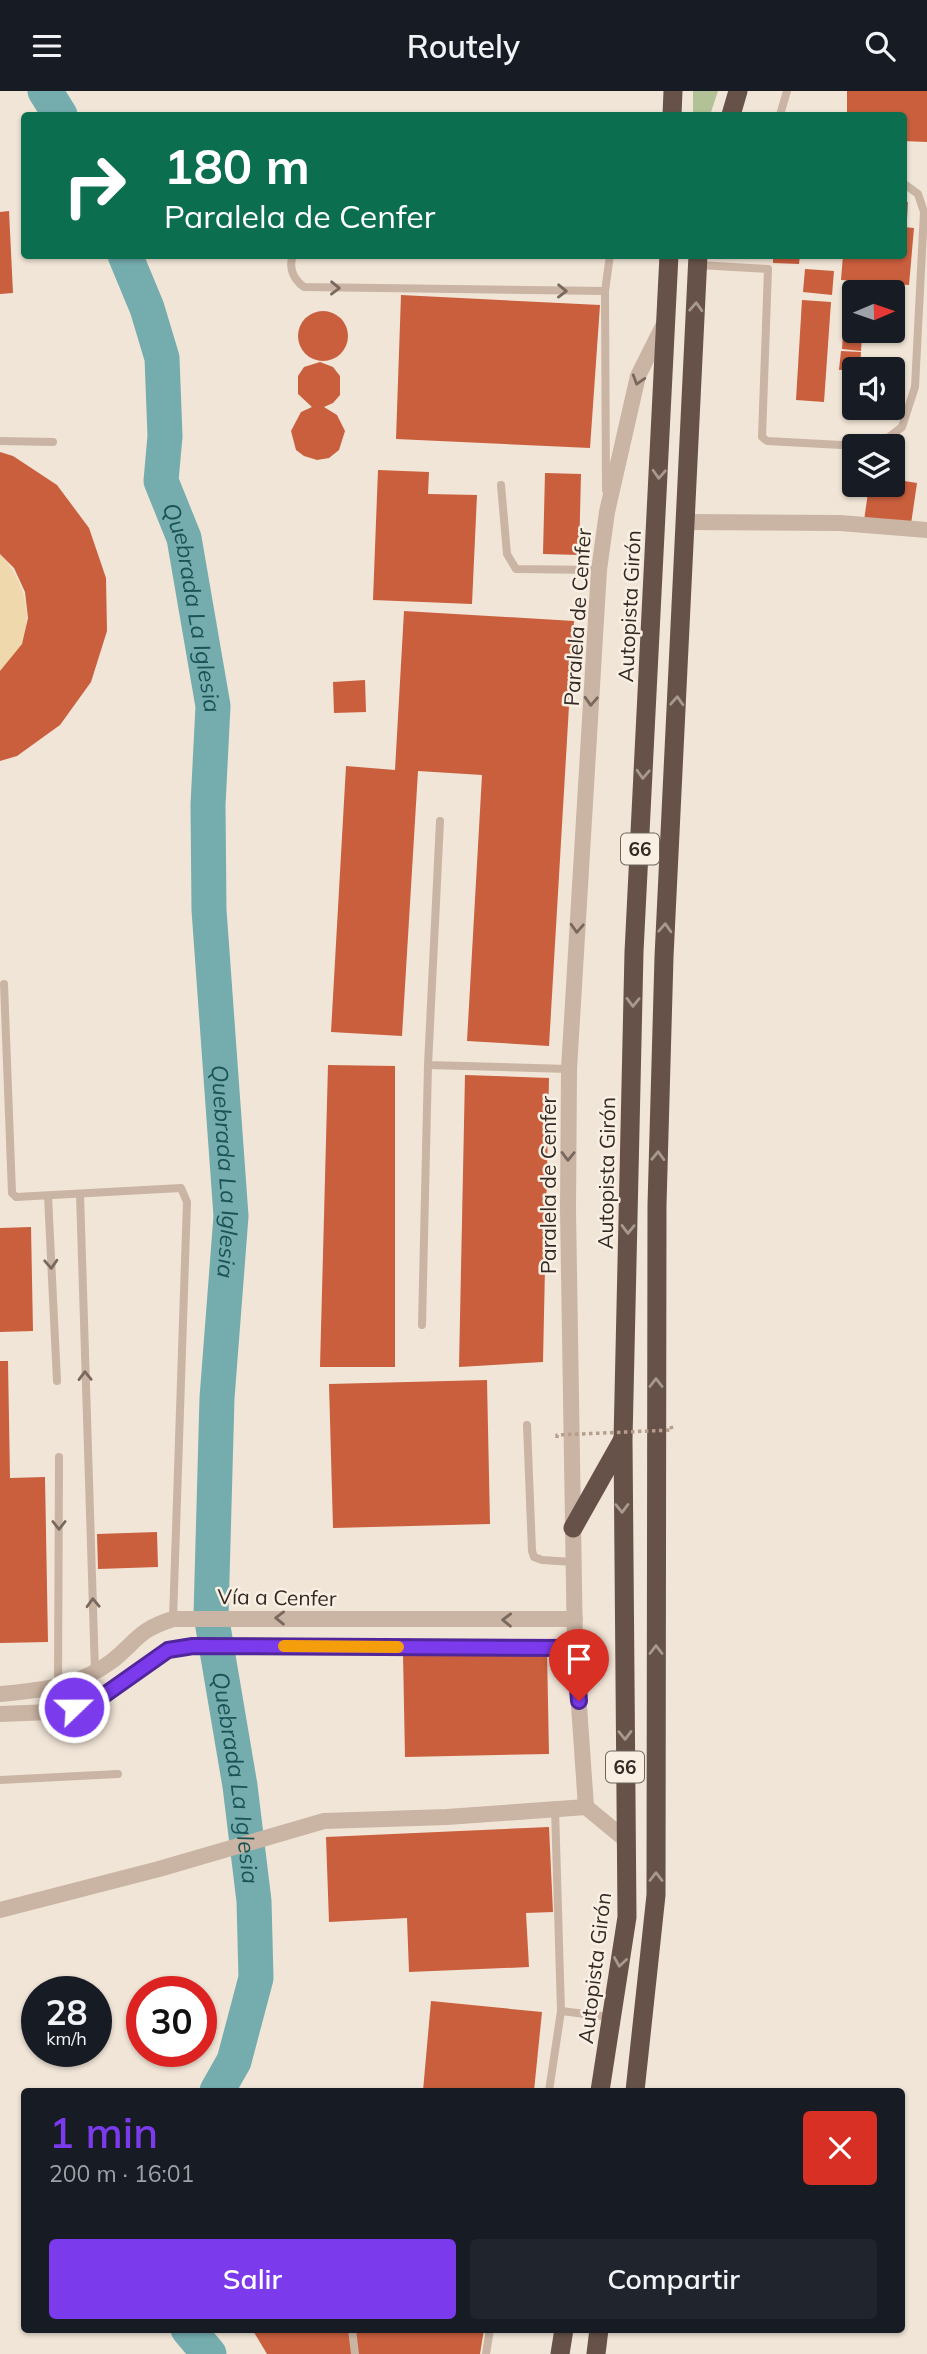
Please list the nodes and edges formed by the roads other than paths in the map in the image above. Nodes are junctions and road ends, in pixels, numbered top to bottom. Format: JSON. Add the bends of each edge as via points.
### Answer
{"nodes":[{"id":1,"x":673,"y":91,"type":"edge"},
{"id":2,"x":731,"y":91,"type":"edge"},
{"id":3,"x":738,"y":91,"type":"edge"},
{"id":4,"x":787,"y":91,"type":"edge"},
{"id":5,"x":672,"y":112,"type":"edge"},
{"id":6,"x":730,"y":112,"type":"edge"},
{"id":7,"x":731,"y":112,"type":"edge"},
{"id":8,"x":781,"y":112,"type":"edge"},
{"id":9,"x":907,"y":186,"type":"edge"},
{"id":10,"x":291,"y":259,"type":"edge"},
{"id":11,"x":609,"y":259,"type":"edge"},
{"id":12,"x":669,"y":259,"type":"edge"},
{"id":13,"x":698,"y":260,"type":"edge"},
{"id":14,"x":605,"y":291,"type":"junction"},
{"id":15,"x":667,"y":319,"type":"junction"},
{"id":16,"x":0,"y":441,"type":"edge"},
{"id":17,"x":53,"y":442,"type":"dead end"},
{"id":18,"x":501,"y":485,"type":"dead end"},
{"id":19,"x":607,"y":512,"type":"junction"},
{"id":20,"x":686,"y":522,"type":"junction"},
{"id":21,"x":927,"y":530,"type":"edge"},
{"id":22,"x":599,"y":571,"type":"junction"},
{"id":23,"x":440,"y":821,"type":"dead end"},
{"id":24,"x":4,"y":984,"type":"dead end"},
{"id":25,"x":428,"y":1065,"type":"junction"},
{"id":26,"x":569,"y":1069,"type":"junction"},
{"id":27,"x":80,"y":1194,"type":"junction"},
{"id":28,"x":48,"y":1196,"type":"junction"},
{"id":29,"x":422,"y":1325,"type":"dead end"},
{"id":30,"x":57,"y":1381,"type":"dead end"},
{"id":31,"x":527,"y":1425,"type":"dead end"},
{"id":32,"x":622,"y":1440,"type":"junction"},
{"id":33,"x":59,"y":1457,"type":"dead end"},
{"id":34,"x":573,"y":1528,"type":"junction"},
{"id":35,"x":573,"y":1562,"type":"junction"},
{"id":36,"x":173,"y":1619,"type":"junction"},
{"id":37,"x":575,"y":1619,"type":"junction"},
{"id":38,"x":575,"y":1648,"type":"junction"},
{"id":39,"x":95,"y":1672,"type":"junction"},
{"id":40,"x":58,"y":1688,"type":"junction"},
{"id":41,"x":0,"y":1694,"type":"edge"},
{"id":42,"x":0,"y":1714,"type":"edge"},
{"id":43,"x":118,"y":1774,"type":"dead end"},
{"id":44,"x":0,"y":1780,"type":"edge"},
{"id":45,"x":586,"y":1807,"type":"junction"},
{"id":46,"x":555,"y":1808,"type":"junction"},
{"id":47,"x":626,"y":1840,"type":"junction"},
{"id":48,"x":0,"y":1910,"type":"edge"},
{"id":49,"x":561,"y":2011,"type":"junction"},
{"id":50,"x":612,"y":2017,"type":"junction"},
{"id":51,"x":549,"y":2088,"type":"edge"},
{"id":52,"x":600,"y":2088,"type":"edge"},
{"id":53,"x":635,"y":2088,"type":"edge"},
{"id":54,"x":352,"y":2333,"type":"edge"},
{"id":55,"x":489,"y":2333,"type":"edge"},
{"id":56,"x":563,"y":2333,"type":"edge"},
{"id":57,"x":599,"y":2333,"type":"edge"},
{"id":58,"x":355,"y":2354,"type":"edge"},
{"id":59,"x":486,"y":2354,"type":"edge"},
{"id":60,"x":560,"y":2354,"type":"edge"},
{"id":61,"x":596,"y":2354,"type":"edge"}],
"edges":[{"from":1,"to":5,"type":"highway"},
{"from":2,"to":6,"type":"highway"},
{"from":3,"to":7,"type":"highway"},
{"from":4,"to":8,"type":"lane"},
{"from":9,"to":13,"type":"lane","via":[[918,194],[924,212],[915,387],[902,427],[884,441],[860,446],[767,441],[762,437],[768,269]]},
{"from":10,"to":14,"type":"lane","one_way":true,"via":[[296,281],[304,287]]},
{"from":11,"to":14,"type":"lane","name":"Paralela de Cenfer"},
{"from":12,"to":15,"type":"highway","name":"Autopista Girón","number":"66"},
{"from":20,"to":13,"type":"highway","number":"66","one_way":true},
{"from":14,"to":19,"type":"lane","name":"Paralela de Cenfer"},
{"from":15,"to":19,"type":"street","name":"Paralela de Cenfer","one_way":true,"via":[[638,376]]},
{"from":15,"to":32,"type":"highway","name":"Autopista Girón","number":"66","one_way":true,"via":[[634,952]]},
{"from":16,"to":17,"type":"lane"},
{"from":18,"to":22,"type":"lane","via":[[507,554],[516,569]]},
{"from":19,"to":22,"type":"street","name":"Paralela de Cenfer"},
{"from":20,"to":21,"type":"street","via":[[840,523]]},
{"from":53,"to":20,"type":"highway","number":"66","one_way":true,"via":[[656,1895],[657,1205],[664,957]]},
{"from":22,"to":26,"type":"street","name":"Paralela de Cenfer","one_way":true},
{"from":23,"to":25,"type":"lane"},
{"from":24,"to":28,"type":"lane","via":[[10,1188],[16,1197]]},
{"from":25,"to":26,"type":"lane"},
{"from":25,"to":29,"type":"lane"},
{"from":26,"to":34,"type":"street","name":"Paralela de Cenfer","one_way":true},
{"from":27,"to":28,"type":"lane"},
{"from":27,"to":36,"type":"lane","via":[[181,1188],[187,1202]]},
{"from":39,"to":27,"type":"lane","one_way":true},
{"from":28,"to":30,"type":"lane","one_way":true},
{"from":31,"to":35,"type":"lane","via":[[534,1557]]},
{"from":32,"to":34,"type":"highway"},
{"from":32,"to":47,"type":"highway","name":"Autopista Girón","number":"66","one_way":true},
{"from":33,"to":40,"type":"lane","one_way":true},
{"from":34,"to":35,"type":"street","name":"Paralela de Cenfer"},
{"from":35,"to":37,"type":"street","name":"Paralela de Cenfer"},
{"from":37,"to":36,"type":"street","name":"Vía a Cenfer","one_way":true},
{"from":36,"to":39,"type":"street","name":"Vía a Cenfer","via":[[150,1626]]},
{"from":37,"to":38,"type":"street","name":"Paralela de Cenfer"},
{"from":38,"to":42,"type":"street","via":[[193,1646],[168,1650],[100,1698],[52,1712]]},
{"from":38,"to":45,"type":"street","name":"Paralela de Cenfer"},
{"from":39,"to":40,"type":"street","name":"Vía a Cenfer"},
{"from":40,"to":41,"type":"street","name":"Vía a Cenfer"},
{"from":43,"to":44,"type":"lane"},
{"from":45,"to":46,"type":"street"},
{"from":45,"to":47,"type":"street"},
{"from":46,"to":48,"type":"street","via":[[324,1821]]},
{"from":46,"to":49,"type":"lane"},
{"from":47,"to":50,"type":"highway","name":"Autopista Girón","number":"66","one_way":true,"via":[[627,1917]]},
{"from":49,"to":50,"type":"lane"},
{"from":49,"to":51,"type":"lane"},
{"from":50,"to":52,"type":"highway","name":"Autopista Girón","number":"66"},
{"from":54,"to":58,"type":"lane"},
{"from":55,"to":59,"type":"lane"},
{"from":56,"to":60,"type":"highway"},
{"from":57,"to":61,"type":"highway"}]}
